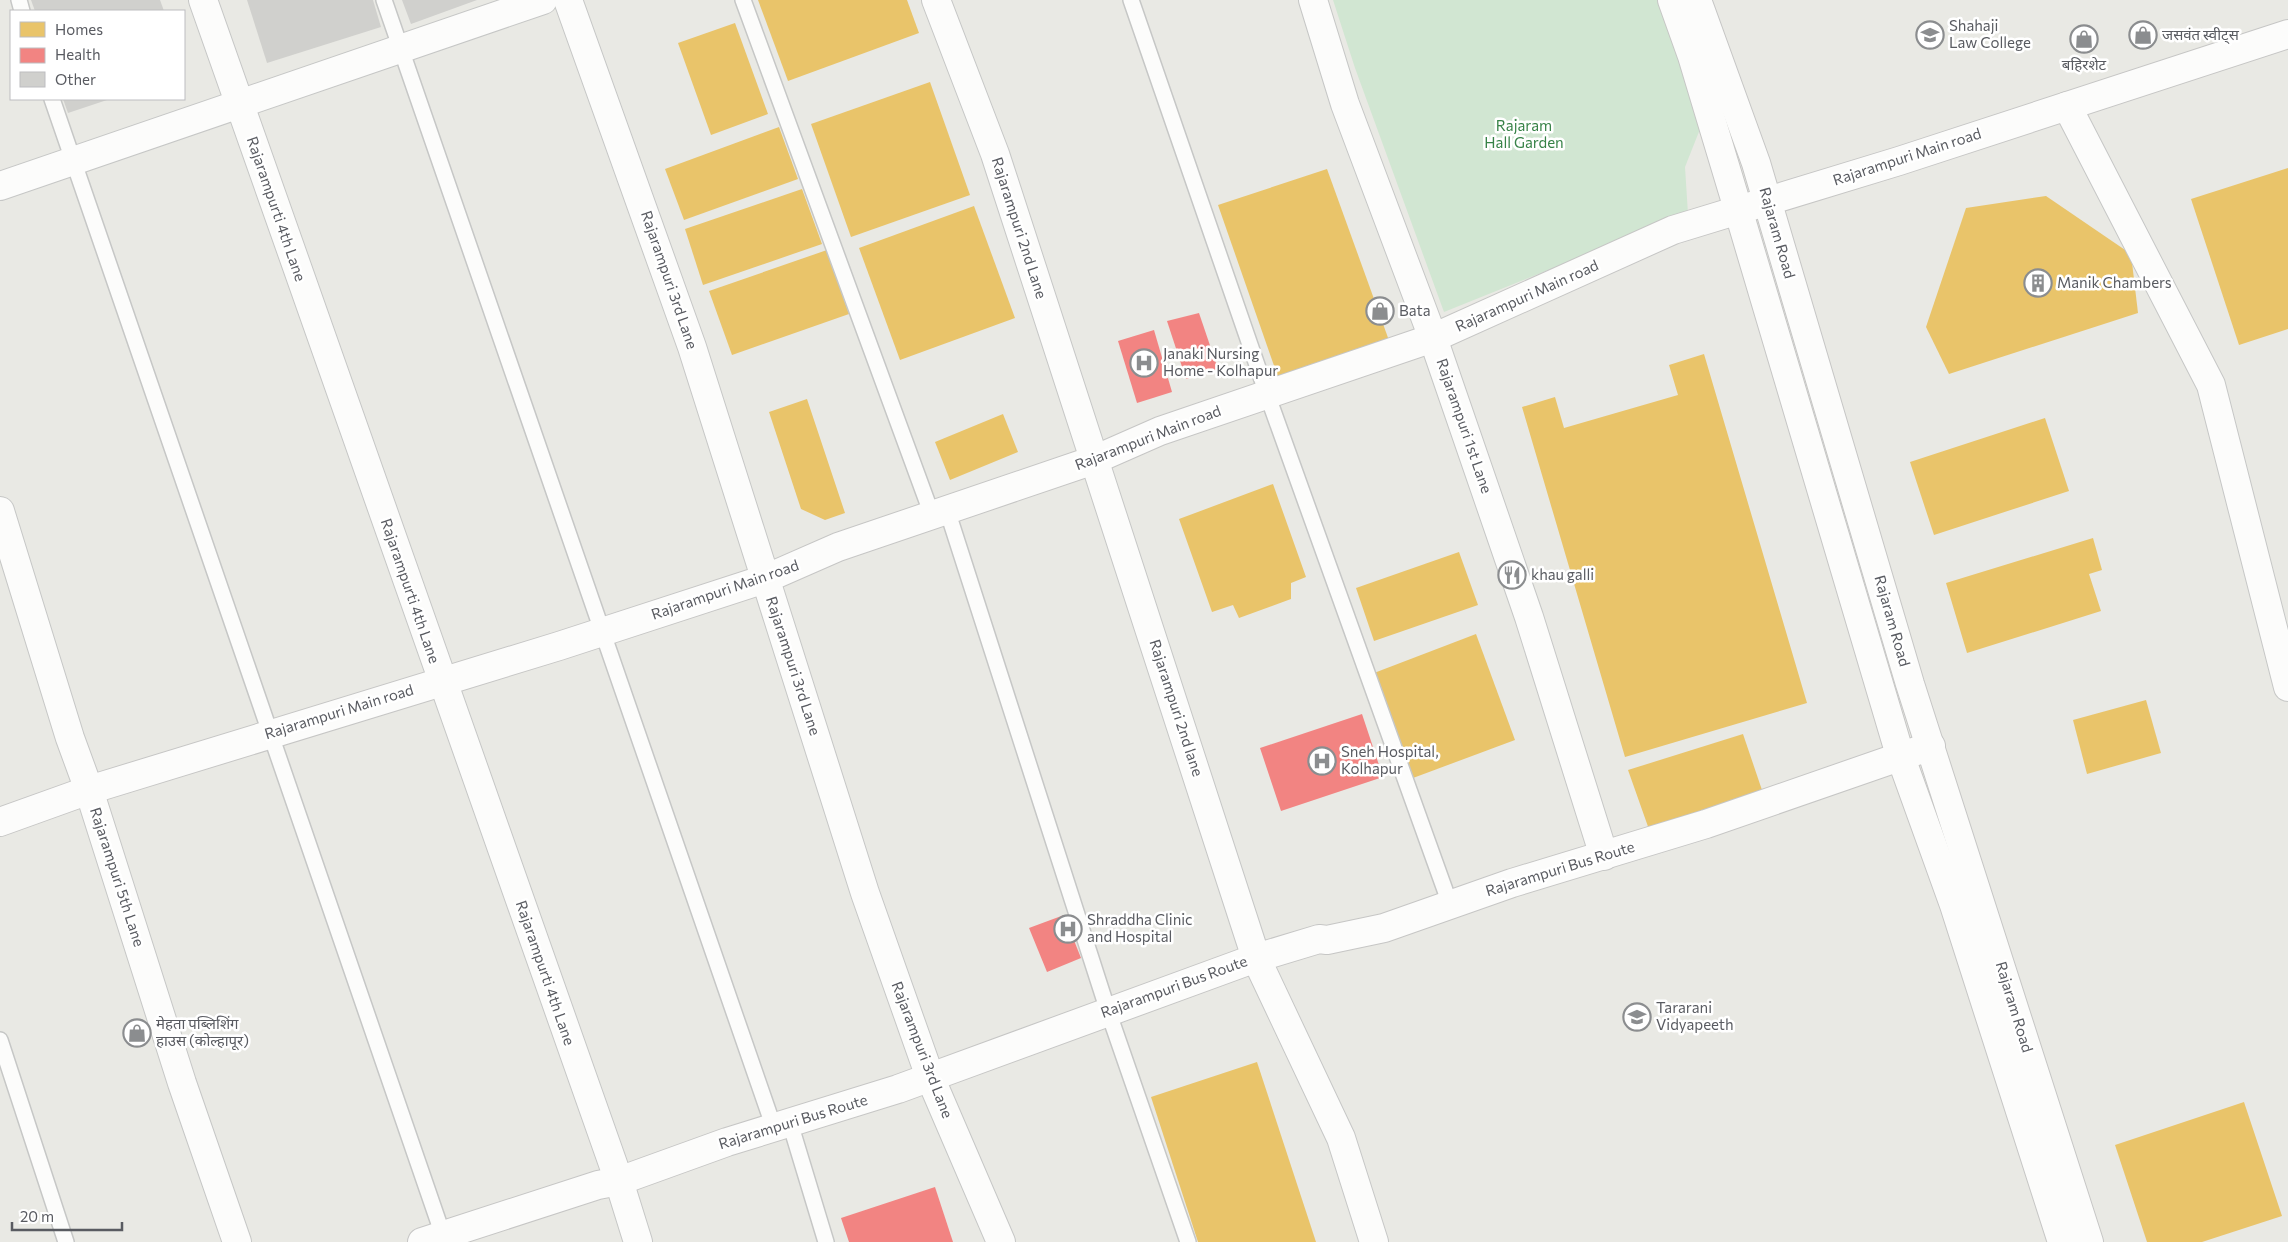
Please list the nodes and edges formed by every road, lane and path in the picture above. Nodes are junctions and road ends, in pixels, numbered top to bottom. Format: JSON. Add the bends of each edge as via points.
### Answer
{"nodes":[{"id":1,"x":203,"y":0,"type":"edge"},
{"id":2,"x":384,"y":0,"type":"edge"},
{"id":3,"x":543,"y":0,"type":"edge"},
{"id":4,"x":568,"y":0,"type":"edge"},
{"id":5,"x":743,"y":0,"type":"edge"},
{"id":6,"x":936,"y":0,"type":"edge"},
{"id":7,"x":1131,"y":0,"type":"edge"},
{"id":8,"x":1313,"y":0,"type":"edge"},
{"id":9,"x":1672,"y":0,"type":"edge"},
{"id":10,"x":1698,"y":0,"type":"edge"},
{"id":11,"x":2288,"y":34,"type":"edge"},
{"id":12,"x":401,"y":49,"type":"junction"},
{"id":13,"x":52,"y":100,"type":"edge"},
{"id":14,"x":239,"y":105,"type":"junction"},
{"id":15,"x":2067,"y":106,"type":"junction"},
{"id":16,"x":74,"y":161,"type":"junction"},
{"id":17,"x":0,"y":186,"type":"edge"},
{"id":18,"x":1768,"y":200,"type":"junction"},
{"id":19,"x":1738,"y":209,"type":"junction"},
{"id":20,"x":1433,"y":338,"type":"junction"},
{"id":21,"x":1268,"y":394,"type":"junction"},
{"id":22,"x":1094,"y":460,"type":"junction"},
{"id":23,"x":0,"y":511,"type":"edge"},
{"id":24,"x":940,"y":512,"type":"junction"},
{"id":25,"x":765,"y":579,"type":"junction"},
{"id":26,"x":604,"y":632,"type":"junction"},
{"id":27,"x":442,"y":680,"type":"junction"},
{"id":28,"x":2288,"y":687,"type":"edge"},
{"id":29,"x":272,"y":733,"type":"junction"},
{"id":30,"x":1930,"y":746,"type":"junction"},
{"id":31,"x":1900,"y":756,"type":"junction"},
{"id":32,"x":89,"y":790,"type":"junction"},
{"id":33,"x":0,"y":822,"type":"edge"},
{"id":34,"x":1604,"y":856,"type":"junction"},
{"id":35,"x":1450,"y":904,"type":"junction"},
{"id":36,"x":1256,"y":958,"type":"junction"},
{"id":37,"x":1108,"y":1011,"type":"junction"},
{"id":38,"x":0,"y":1040,"type":"edge"},
{"id":39,"x":930,"y":1077,"type":"junction"},
{"id":40,"x":782,"y":1125,"type":"junction"},
{"id":41,"x":618,"y":1181,"type":"junction"},
{"id":42,"x":437,"y":1239,"type":"edge"},
{"id":43,"x":66,"y":1242,"type":"edge"},
{"id":44,"x":238,"y":1242,"type":"edge"},
{"id":45,"x":638,"y":1242,"type":"edge"},
{"id":46,"x":826,"y":1242,"type":"edge"},
{"id":47,"x":1001,"y":1242,"type":"edge"},
{"id":48,"x":1188,"y":1242,"type":"edge"},
{"id":49,"x":1374,"y":1242,"type":"edge"},
{"id":50,"x":2062,"y":1242,"type":"edge"},
{"id":51,"x":2089,"y":1242,"type":"edge"}],
"edges":[{"from":1,"to":14,"type":"street","name":"Rajarampurti 4th Lane"},
{"from":2,"to":12,"type":"lane"},
{"from":3,"to":12,"type":"street"},
{"from":4,"to":25,"type":"street","name":"Rajarampuri 3rd Lane","via":[[692,348]]},
{"from":5,"to":24,"type":"lane"},
{"from":6,"to":22,"type":"street","name":"Rajarampuri 2nd Lane","via":[[995,154]]},
{"from":7,"to":21,"type":"lane"},
{"from":8,"to":20,"type":"street","name":"Rajarampuri 1st Lane","via":[[1346,104]]},
{"from":9,"to":19,"type":"street"},
{"from":10,"to":18,"type":"street","name":"Rajaram Road"},
{"from":11,"to":15,"type":"street","name":"Rajarampuri Main road"},
{"from":12,"to":14,"type":"street"},
{"from":12,"to":26,"type":"lane"},
{"from":13,"to":16,"type":"lane"},
{"from":14,"to":16,"type":"street"},
{"from":14,"to":27,"type":"street","name":"Rajarampurti 4th Lane"},
{"from":15,"to":18,"type":"street","name":"Rajarampuri Main road"},
{"from":15,"to":28,"type":"street","via":[[2212,385]]},
{"from":16,"to":17,"type":"street"},
{"from":16,"to":29,"type":"lane"},
{"from":18,"to":19,"type":"street","name":"Rajarampuri Main road"},
{"from":18,"to":30,"type":"street","name":"Rajaram Road"},
{"from":19,"to":20,"type":"street","name":"Rajarampuri Main road","via":[[1673,230]]},
{"from":19,"to":31,"type":"street"},
{"from":20,"to":21,"type":"street","name":"Rajarampuri Main road"},
{"from":20,"to":34,"type":"street","name":"Rajarampuri 1st Lane","via":[[1529,617]]},
{"from":21,"to":22,"type":"street","name":"Rajarampuri Main road","via":[[1160,431]]},
{"from":21,"to":35,"type":"lane"},
{"from":22,"to":24,"type":"street","name":"Rajarampuri Main road"},
{"from":22,"to":36,"type":"street","name":"Rajarampuri 2nd lane"},
{"from":23,"to":32,"type":"street","name":"Rajarampuri 5th Lane"},
{"from":24,"to":25,"type":"street","name":"Rajarampuri Main road","via":[[838,547]]},
{"from":24,"to":37,"type":"lane"},
{"from":25,"to":26,"type":"street","name":"Rajarampuri Main road"},
{"from":25,"to":39,"type":"street","name":"Rajarampuri 3rd Lane","via":[[865,893]]},
{"from":26,"to":27,"type":"street","name":"Rajarampuri Main road"},
{"from":26,"to":40,"type":"lane"},
{"from":27,"to":29,"type":"street","name":"Rajarampuri Main road"},
{"from":27,"to":41,"type":"street","name":"Rajarampurti 4th Lane"},
{"from":29,"to":32,"type":"street","name":"Rajarampuri Main road"},
{"from":29,"to":42,"type":"lane"},
{"from":30,"to":31,"type":"street","name":"Rajarampuri Bus Route"},
{"from":30,"to":51,"type":"street","name":"Rajaram Road"},
{"from":31,"to":34,"type":"street","name":"Rajarampuri Bus Route"},
{"from":31,"to":50,"type":"street","via":[[1954,905]]},
{"from":32,"to":33,"type":"street","name":"Rajarampuri Main road"},
{"from":32,"to":44,"type":"street","name":"Rajarampuri 5th Lane","via":[[182,1082]]},
{"from":34,"to":35,"type":"street","name":"Rajarampuri Bus Route"},
{"from":35,"to":36,"type":"street","name":"Rajarampuri Bus Route","via":[[1384,928],[1319,939]]},
{"from":36,"to":37,"type":"street","name":"Rajarampuri Bus Route"},
{"from":36,"to":49,"type":"street","name":"Rajarampuri 2nd lane","via":[[1341,1138]]},
{"from":37,"to":39,"type":"street","name":"Rajarampuri Bus Route"},
{"from":37,"to":48,"type":"lane"},
{"from":38,"to":43,"type":"lane"},
{"from":39,"to":40,"type":"street","name":"Rajarampuri Bus Route"},
{"from":39,"to":47,"type":"street","name":"Rajarampuri 3rd Lane"},
{"from":40,"to":41,"type":"street","name":"Rajarampuri Bus Route"},
{"from":40,"to":46,"type":"lane"},
{"from":41,"to":42,"type":"street","name":"Rajarampuri Bus Route"},
{"from":41,"to":45,"type":"street","name":"Rajarampurti 4th Lane"}]}
